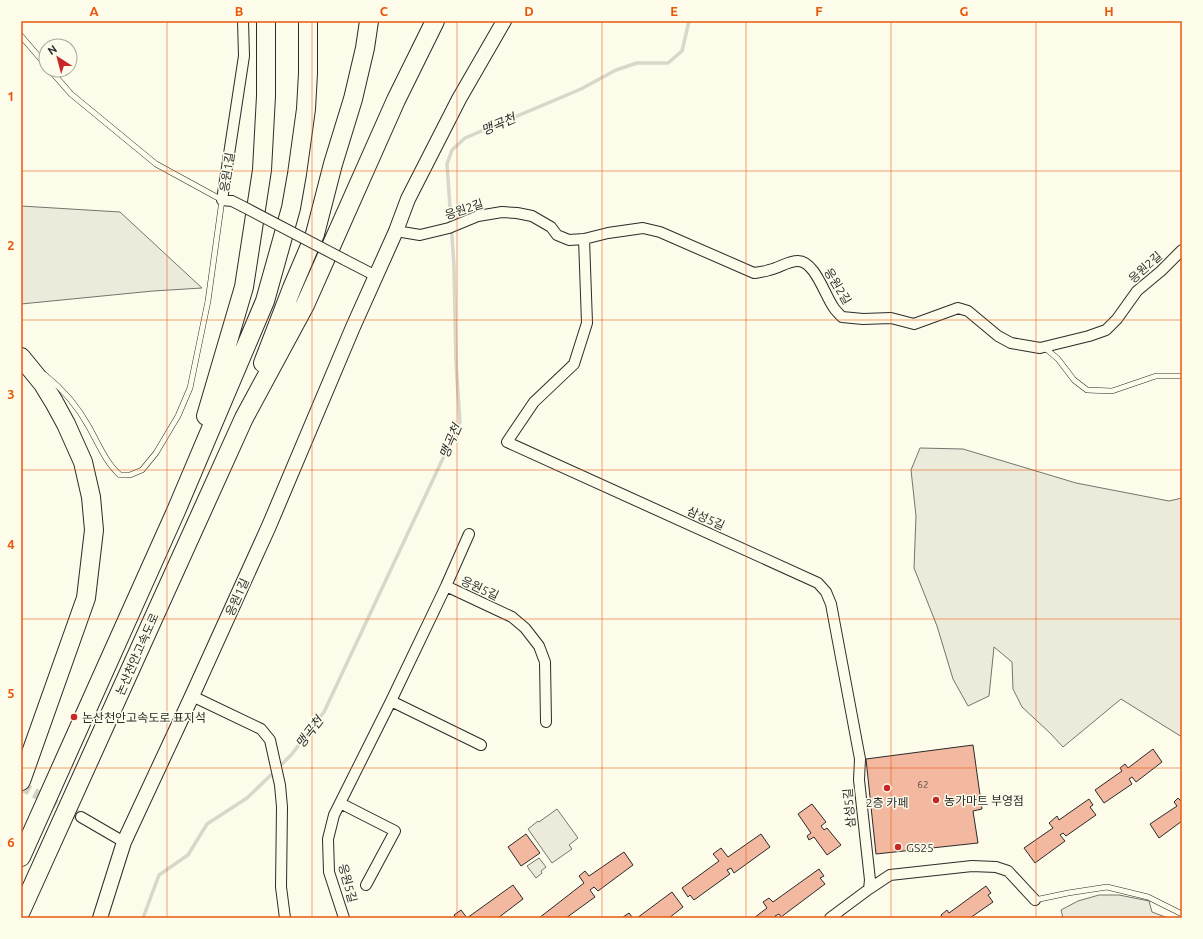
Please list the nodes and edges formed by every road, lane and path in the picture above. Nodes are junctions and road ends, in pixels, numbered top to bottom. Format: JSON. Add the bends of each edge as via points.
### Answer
{"nodes":[{"id":1,"x":243,"y":21,"type":"edge"},
{"id":2,"x":266,"y":21,"type":"edge"},
{"id":3,"x":308,"y":21,"type":"edge"},
{"id":4,"x":369,"y":21,"type":"edge"},
{"id":5,"x":435,"y":21,"type":"edge"},
{"id":6,"x":504,"y":21,"type":"edge"},
{"id":7,"x":21,"y":36,"type":"edge"},
{"id":8,"x":38,"y":56,"type":"edge"},
{"id":9,"x":57,"y":78,"type":"edge"},
{"id":10,"x":222,"y":200,"type":"junction"},
{"id":11,"x":396,"y":231,"type":"junction"},
{"id":12,"x":584,"y":239,"type":"junction"},
{"id":13,"x":1182,"y":250,"type":"edge"},
{"id":14,"x":376,"y":276,"type":"junction"},
{"id":15,"x":1044,"y":347,"type":"junction"},
{"id":16,"x":21,"y":356,"type":"edge"},
{"id":17,"x":37,"y":368,"type":"dead end"},
{"id":18,"x":42,"y":373,"type":"dead end"},
{"id":19,"x":1182,"y":376,"type":"edge"},
{"id":20,"x":244,"y":418,"type":"junction"},
{"id":21,"x":176,"y":511,"type":"junction"},
{"id":22,"x":469,"y":534,"type":"dead end"},
{"id":23,"x":446,"y":586,"type":"junction"},
{"id":24,"x":192,"y":696,"type":"junction"},
{"id":25,"x":391,"y":701,"type":"junction"},
{"id":26,"x":546,"y":722,"type":"dead end"},
{"id":27,"x":481,"y":745,"type":"dead end"},
{"id":28,"x":21,"y":781,"type":"edge"},
{"id":29,"x":340,"y":803,"type":"junction"},
{"id":30,"x":82,"y":817,"type":"tunnel mouth"},
{"id":31,"x":124,"y":842,"type":"junction"},
{"id":32,"x":21,"y":858,"type":"edge"},
{"id":33,"x":366,"y":885,"type":"dead end"},
{"id":34,"x":869,"y":889,"type":"junction"},
{"id":35,"x":1035,"y":900,"type":"joint"},
{"id":36,"x":21,"y":911,"type":"edge"},
{"id":37,"x":1182,"y":914,"type":"edge"},
{"id":38,"x":100,"y":918,"type":"edge"},
{"id":39,"x":285,"y":918,"type":"edge"},
{"id":40,"x":344,"y":918,"type":"edge"},
{"id":41,"x":830,"y":918,"type":"edge"}],
"edges":[{"from":1,"to":10,"type":"street","name":"응원1길","via":[[244,56]]},
{"from":2,"to":21,"type":"highway","via":[[266,96],[262,170],[244,287]]},
{"from":3,"to":21,"type":"highway","via":[[306,109],[292,208],[265,301]]},
{"from":4,"to":20,"type":"highway","via":[[353,99],[315,234],[266,353]]},
{"from":5,"to":20,"type":"highway","via":[[396,100],[305,305]]},
{"from":6,"to":11,"type":"street","name":"응원1길","via":[[459,99],[408,199]]},
{"from":7,"to":8,"type":"lane"},
{"from":9,"to":10,"type":"lane","via":[[70,94],[156,164]]},
{"from":10,"to":14,"type":"street","name":"응원1길","bridge":true,"via":[[232,201]]},
{"from":10,"to":18,"type":"lane","via":[[208,301],[190,388],[178,416],[156,453],[142,470],[130,475],[120,475],[112,469],[88,425],[65,393]]},
{"from":11,"to":12,"type":"street","name":"응원2길","via":[[420,235],[455,226],[478,216],[502,212],[532,216],[569,240]]},
{"from":11,"to":14,"type":"street","name":"응원1길"},
{"from":12,"to":15,"type":"street","name":"응원2길","via":[[643,228],[660,232],[754,272],[798,261],[805,262],[815,273],[834,308],[842,317],[891,318],[914,324],[958,308],[968,310],[998,336],[1011,343]]},
{"from":12,"to":34,"type":"street","name":"삼성5길","via":[[587,323],[574,364],[534,402],[507,442],[822,587],[831,604],[860,760],[859,780]]},
{"from":13,"to":15,"type":"street","name":"응원2길","via":[[1137,291],[1106,330]]},
{"from":14,"to":24,"type":"street","name":"응원1길","via":[[269,526]]},
{"from":15,"to":19,"type":"lane","via":[[1058,359],[1074,380],[1087,390],[1112,391],[1156,376]]},
{"from":16,"to":17,"type":"lane"},
{"from":16,"to":28,"type":"highway","via":[[54,402],[82,462],[94,530],[86,598]]},
{"from":20,"to":36,"type":"highway","name":"논산천안고속도로"},
{"from":21,"to":32,"type":"highway","name":"논산천안고속도로"},
{"from":22,"to":23,"type":"street"},
{"from":23,"to":25,"type":"street","name":"응원5길"},
{"from":23,"to":26,"type":"street","name":"응원5길","via":[[512,617],[525,628],[539,646],[545,662]]},
{"from":24,"to":31,"type":"street","name":"응원1길"},
{"from":24,"to":39,"type":"street","via":[[261,729],[270,740],[282,807],[281,888]]},
{"from":25,"to":27,"type":"street"},
{"from":25,"to":29,"type":"street","name":"응원5길"},
{"from":29,"to":33,"type":"street","via":[[395,831]]},
{"from":29,"to":40,"type":"street","name":"응원5길","via":[[328,839],[329,872]]},
{"from":30,"to":31,"type":"street"},
{"from":31,"to":38,"type":"street","name":"응원1길"},
{"from":34,"to":35,"type":"street","via":[[890,875],[972,866],[996,867],[1008,871]]},
{"from":34,"to":41,"type":"street"},
{"from":35,"to":37,"type":"lane","via":[[1107,888],[1148,898]]}]}
